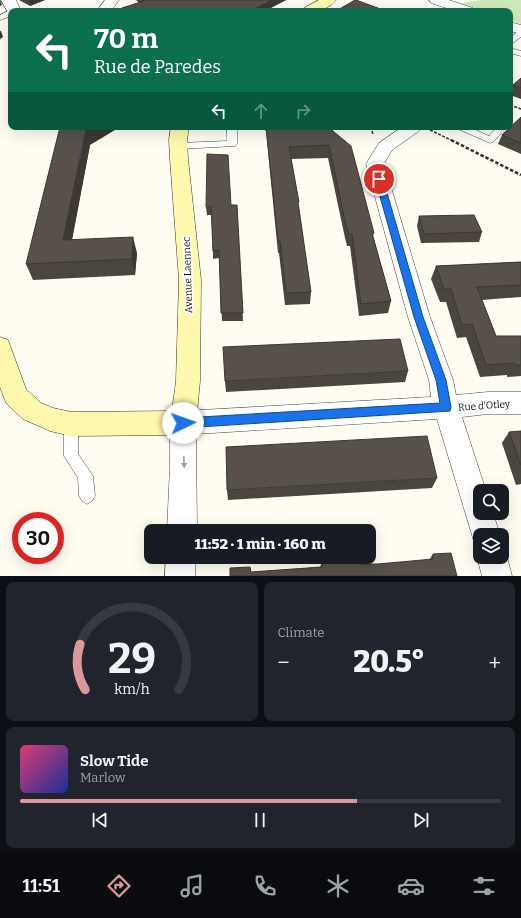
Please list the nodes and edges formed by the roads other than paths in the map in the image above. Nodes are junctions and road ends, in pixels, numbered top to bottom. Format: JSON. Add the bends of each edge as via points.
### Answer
{"nodes":[{"id":1,"x":329,"y":0,"type":"edge"},
{"id":2,"x":436,"y":0,"type":"edge"},
{"id":3,"x":315,"y":8,"type":"edge"},
{"id":4,"x":459,"y":8,"type":"edge"},
{"id":5,"x":521,"y":34,"type":"edge"},
{"id":6,"x":513,"y":41,"type":"edge"},
{"id":7,"x":232,"y":130,"type":"edge"},
{"id":8,"x":409,"y":130,"type":"edge"},
{"id":9,"x":468,"y":130,"type":"edge"},
{"id":10,"x":499,"y":130,"type":"edge"},
{"id":11,"x":180,"y":136,"type":"edge"},
{"id":12,"x":0,"y":346,"type":"edge"},
{"id":13,"x":521,"y":403,"type":"edge"},
{"id":14,"x":446,"y":407,"type":"junction"},
{"id":15,"x":183,"y":423,"type":"junction"},
{"id":16,"x":71,"y":424,"type":"junction"},
{"id":17,"x":87,"y":496,"type":"dead end"},
{"id":18,"x":182,"y":524,"type":"edge"},
{"id":19,"x":483,"y":528,"type":"edge"},
{"id":20,"x":181,"y":564,"type":"edge"},
{"id":21,"x":494,"y":564,"type":"edge"},
{"id":22,"x":180,"y":576,"type":"edge"},
{"id":23,"x":497,"y":576,"type":"edge"}],
"edges":[{"from":1,"to":3,"type":"street"},
{"from":2,"to":4,"type":"street"},
{"from":5,"to":6,"type":"lane"},
{"from":7,"to":11,"type":"lane","via":[[232,144]]},
{"from":8,"to":14,"type":"street","via":[[385,147],[375,164],[418,317],[441,380]]},
{"from":9,"to":10,"type":"lane","via":[[490,140]]},
{"from":11,"to":15,"type":"street","name":"Avenue Laennec","via":[[190,280],[188,381]]},
{"from":12,"to":16,"type":"street","via":[[15,395],[32,411]]},
{"from":13,"to":14,"type":"street","name":"Rue d'Otley"},
{"from":14,"to":15,"type":"street","name":"Rue d'Otley"},
{"from":14,"to":19,"type":"street"},
{"from":15,"to":16,"type":"street"},
{"from":15,"to":18,"type":"street","one_way":true},
{"from":16,"to":17,"type":"lane","via":[[71,456],[86,476]]},
{"from":20,"to":22,"type":"street"},
{"from":21,"to":23,"type":"street"}]}
